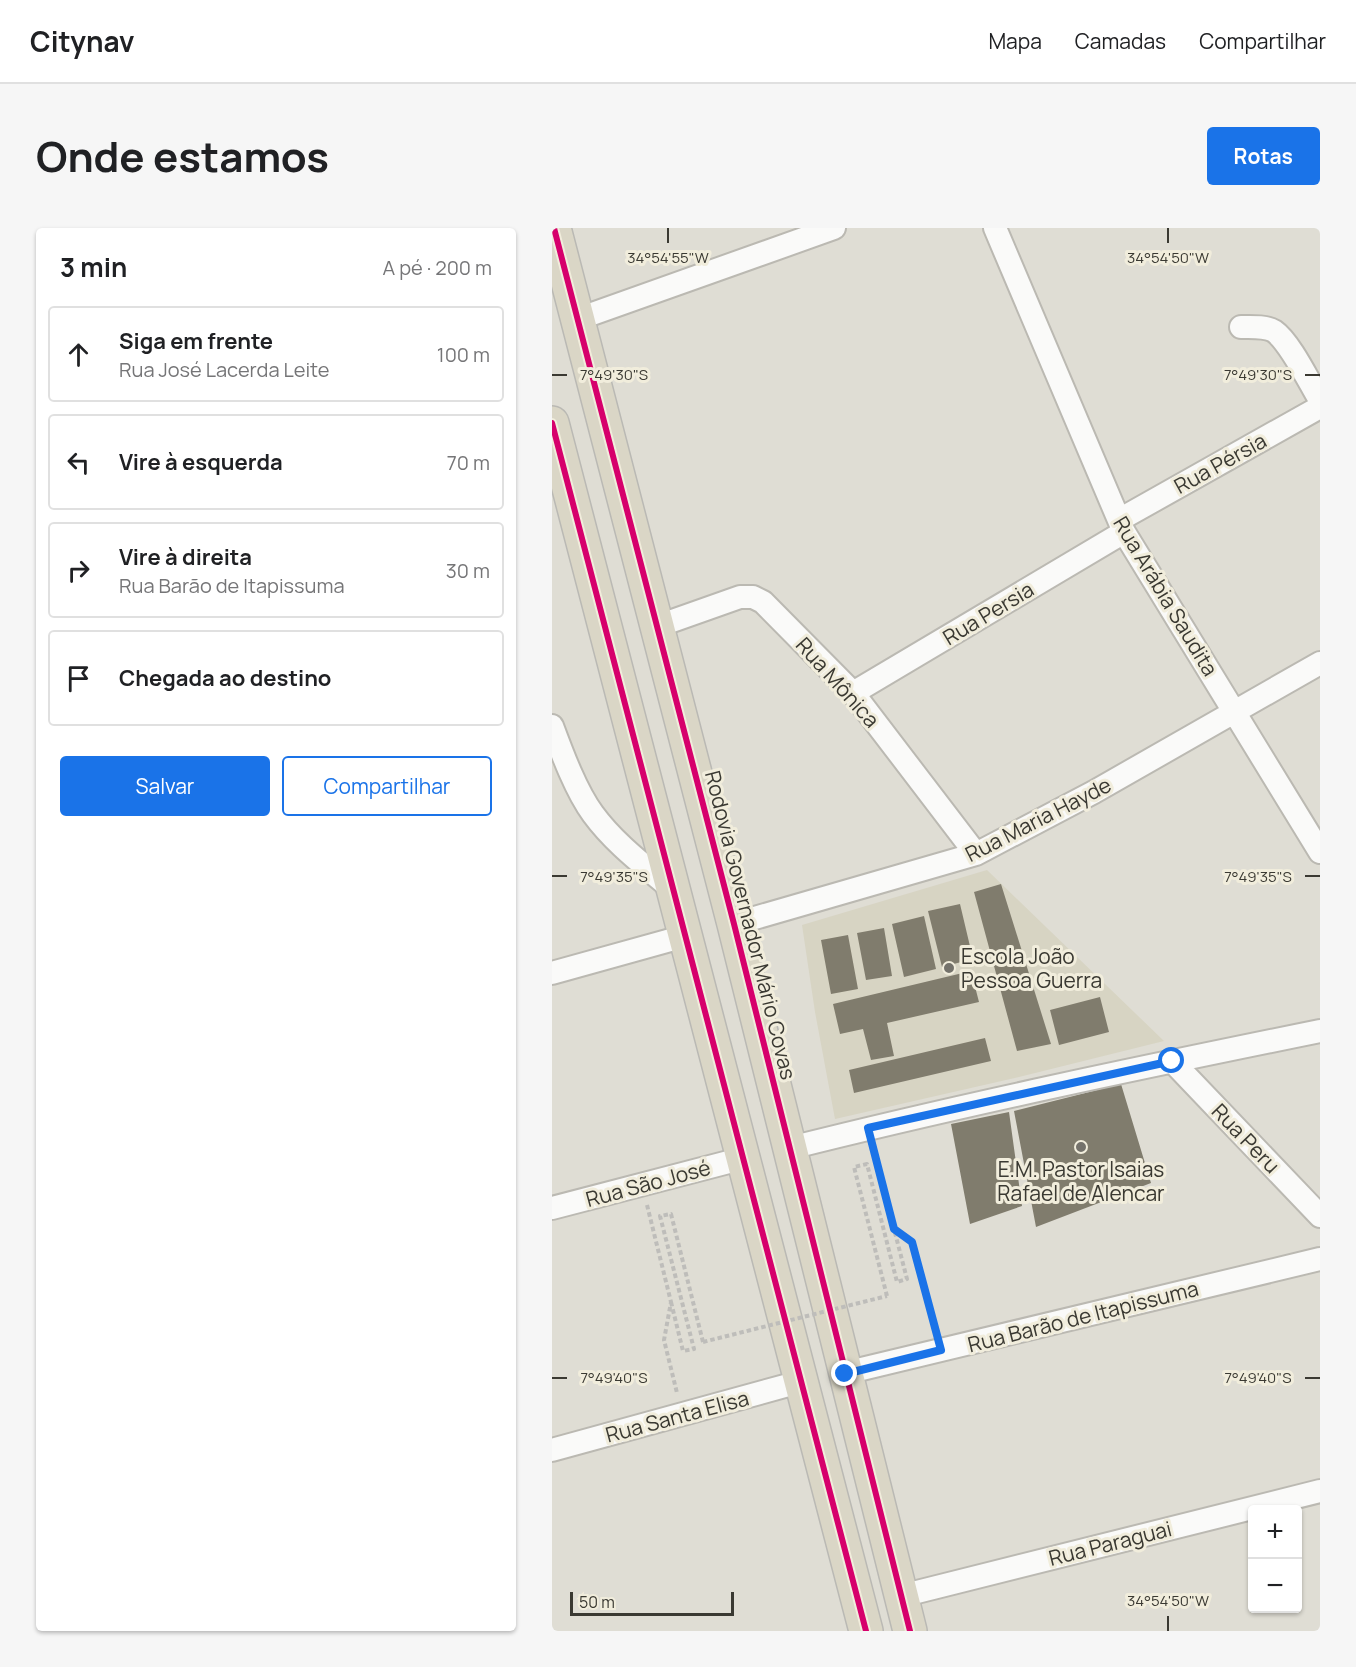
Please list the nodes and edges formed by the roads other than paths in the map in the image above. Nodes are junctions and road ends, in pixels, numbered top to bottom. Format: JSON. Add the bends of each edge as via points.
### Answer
{"nodes":[{"id":1,"x":554,"y":228,"type":"edge"},
{"id":2,"x":834,"y":228,"type":"edge"},
{"id":3,"x":995,"y":228,"type":"edge"},
{"id":4,"x":578,"y":319,"type":"junction"},
{"id":5,"x":1241,"y":327,"type":"dead end"},
{"id":6,"x":1320,"y":400,"type":"edge"},
{"id":7,"x":1320,"y":407,"type":"edge"},
{"id":8,"x":552,"y":423,"type":"edge"},
{"id":9,"x":1121,"y":526,"type":"junction"},
{"id":10,"x":658,"y":626,"type":"junction"},
{"id":11,"x":1320,"y":663,"type":"edge"},
{"id":12,"x":853,"y":693,"type":"junction"},
{"id":13,"x":1235,"y":712,"type":"junction"},
{"id":14,"x":552,"y":726,"type":"edge"},
{"id":15,"x":557,"y":754,"type":"edge"},
{"id":16,"x":1320,"y":852,"type":"edge"},
{"id":17,"x":976,"y":854,"type":"junction"},
{"id":18,"x":673,"y":890,"type":"junction"},
{"id":19,"x":734,"y":924,"type":"junction"},
{"id":20,"x":685,"y":936,"type":"junction"},
{"id":21,"x":552,"y":973,"type":"edge"},
{"id":22,"x":1320,"y":1031,"type":"edge"},
{"id":23,"x":1172,"y":1061,"type":"junction"},
{"id":24,"x":790,"y":1148,"type":"junction"},
{"id":25,"x":744,"y":1158,"type":"junction"},
{"id":26,"x":552,"y":1208,"type":"edge"},
{"id":27,"x":1320,"y":1216,"type":"edge"},
{"id":28,"x":1320,"y":1259,"type":"edge"},
{"id":29,"x":845,"y":1374,"type":"junction"},
{"id":30,"x":803,"y":1382,"type":"junction"},
{"id":31,"x":552,"y":1450,"type":"edge"},
{"id":32,"x":1320,"y":1491,"type":"edge"},
{"id":33,"x":901,"y":1596,"type":"junction"},
{"id":34,"x":866,"y":1631,"type":"edge"},
{"id":35,"x":910,"y":1631,"type":"edge"}],
"edges":[{"from":1,"to":4,"type":"highway","name":"Rodovia Governador Mário Covas"},
{"from":2,"to":4,"type":"street"},
{"from":3,"to":9,"type":"street","name":"Rua Arábia Saudita"},
{"from":4,"to":10,"type":"highway","name":"Rodovia Governador Mário Covas"},
{"from":5,"to":6,"type":"street","via":[[1273,331],[1285,342]]},
{"from":7,"to":9,"type":"street","name":"Rua Pérsia"},
{"from":8,"to":18,"type":"highway"},
{"from":9,"to":12,"type":"street","name":"Rua Persia"},
{"from":9,"to":13,"type":"street","name":"Rua Arábia Saudita"},
{"from":10,"to":12,"type":"street","name":"Rua Mônica","via":[[740,597],[753,597],[763,602]]},
{"from":10,"to":19,"type":"highway","name":"Rodovia Governador Mário Covas"},
{"from":11,"to":13,"type":"street","name":"Rua Maria Hayde"},
{"from":12,"to":17,"type":"street","name":"Rua Mônica"},
{"from":13,"to":16,"type":"street","name":"Rua Arábia Saudita"},
{"from":13,"to":17,"type":"street","name":"Rua Maria Hayde"},
{"from":14,"to":15,"type":"street"},
{"from":15,"to":18,"type":"street","via":[[591,813],[612,838]]},
{"from":17,"to":19,"type":"street","name":"Rua Maria Hayde"},
{"from":18,"to":20,"type":"highway"},
{"from":19,"to":24,"type":"highway","name":"Rodovia Governador Mário Covas"},
{"from":20,"to":21,"type":"street"},
{"from":20,"to":25,"type":"highway"},
{"from":22,"to":23,"type":"street"},
{"from":23,"to":24,"type":"street"},
{"from":23,"to":27,"type":"street","name":"Rua Peru"},
{"from":24,"to":29,"type":"highway","name":"Rodovia Governador Mário Covas"},
{"from":25,"to":26,"type":"street","name":"Rua São José"},
{"from":25,"to":30,"type":"highway"},
{"from":28,"to":29,"type":"street","name":"Rua Barão de Itapissuma"},
{"from":29,"to":33,"type":"highway","name":"Rodovia Governador Mário Covas"},
{"from":30,"to":31,"type":"street","name":"Rua Santa Elisa"},
{"from":30,"to":34,"type":"highway"},
{"from":32,"to":33,"type":"street","name":"Rua Paraguai"},
{"from":33,"to":35,"type":"highway","name":"Rodovia Governador Mário Covas"}]}
